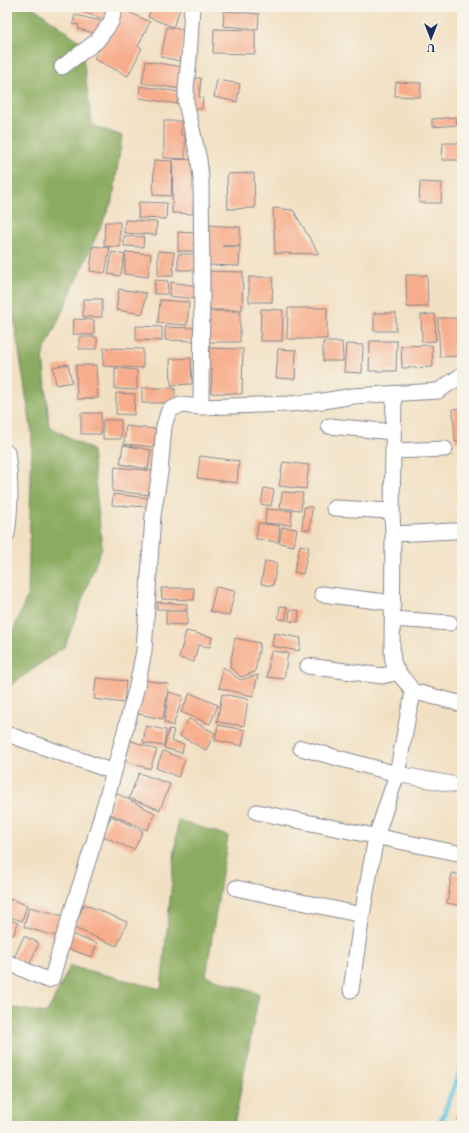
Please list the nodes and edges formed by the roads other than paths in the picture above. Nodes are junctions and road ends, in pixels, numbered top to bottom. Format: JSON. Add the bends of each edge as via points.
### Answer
{"nodes":[{"id":1,"x":115,"y":7,"type":"edge"},
{"id":2,"x":192,"y":7,"type":"edge"},
{"id":3,"x":62,"y":67,"type":"dead end"},
{"id":4,"x":462,"y":375,"type":"edge"},
{"id":5,"x":394,"y":394,"type":"junction"},
{"id":6,"x":201,"y":407,"type":"junction"},
{"id":7,"x":329,"y":426,"type":"dead end"},
{"id":8,"x":393,"y":432,"type":"junction"},
{"id":9,"x":446,"y":449,"type":"dead end"},
{"id":10,"x":393,"y":451,"type":"junction"},
{"id":11,"x":7,"y":452,"type":"edge"},
{"id":12,"x":334,"y":508,"type":"dead end"},
{"id":13,"x":392,"y":511,"type":"junction"},
{"id":14,"x":454,"y":531,"type":"dead end"},
{"id":15,"x":7,"y":534,"type":"edge"},
{"id":16,"x":393,"y":534,"type":"junction"},
{"id":17,"x":322,"y":594,"type":"dead end"},
{"id":18,"x":393,"y":603,"type":"junction"},
{"id":19,"x":393,"y":619,"type":"junction"},
{"id":20,"x":450,"y":623,"type":"dead end"},
{"id":21,"x":308,"y":666,"type":"dead end"},
{"id":22,"x":398,"y":672,"type":"junction"},
{"id":23,"x":412,"y":691,"type":"junction"},
{"id":24,"x":462,"y":705,"type":"edge"},
{"id":25,"x":10,"y":735,"type":"dead end"},
{"id":26,"x":301,"y":748,"type":"dead end"},
{"id":27,"x":114,"y":772,"type":"junction"},
{"id":28,"x":397,"y":774,"type":"junction"},
{"id":29,"x":462,"y":786,"type":"edge"},
{"id":30,"x":257,"y":812,"type":"dead end"},
{"id":31,"x":376,"y":837,"type":"junction"},
{"id":32,"x":462,"y":854,"type":"edge"},
{"id":33,"x":236,"y":888,"type":"dead end"},
{"id":34,"x":362,"y":915,"type":"junction"},
{"id":35,"x":7,"y":962,"type":"edge"},
{"id":36,"x":351,"y":990,"type":"dead end"}],
"edges":[{"from":1,"to":3,"type":"street","via":[[111,22],[97,41]]},
{"from":2,"to":6,"type":"street","via":[[186,103],[201,179]]},
{"from":4,"to":5,"type":"street","via":[[438,391]]},
{"from":5,"to":6,"type":"street","via":[[289,404]]},
{"from":5,"to":8,"type":"street"},
{"from":6,"to":27,"type":"street","via":[[181,405],[169,410],[164,426],[153,515],[144,651]]},
{"from":7,"to":8,"type":"street"},
{"from":8,"to":10,"type":"street"},
{"from":9,"to":10,"type":"street"},
{"from":10,"to":13,"type":"street"},
{"from":11,"to":15,"type":"street","via":[[10,472]]},
{"from":12,"to":13,"type":"street"},
{"from":13,"to":16,"type":"street"},
{"from":14,"to":16,"type":"street"},
{"from":16,"to":18,"type":"street"},
{"from":17,"to":18,"type":"street"},
{"from":18,"to":19,"type":"street"},
{"from":19,"to":20,"type":"street"},
{"from":19,"to":22,"type":"street","via":[[393,658],[394,667]]},
{"from":21,"to":22,"type":"street","via":[[382,676]]},
{"from":22,"to":23,"type":"street"},
{"from":23,"to":24,"type":"street"},
{"from":23,"to":28,"type":"street","via":[[413,700]]},
{"from":25,"to":27,"type":"street"},
{"from":26,"to":28,"type":"street"},
{"from":27,"to":35,"type":"street","via":[[52,978],[45,979]]},
{"from":28,"to":29,"type":"street"},
{"from":28,"to":31,"type":"street"},
{"from":30,"to":31,"type":"street"},
{"from":31,"to":32,"type":"street"},
{"from":31,"to":34,"type":"street"},
{"from":33,"to":34,"type":"street"},
{"from":34,"to":36,"type":"street"}]}
